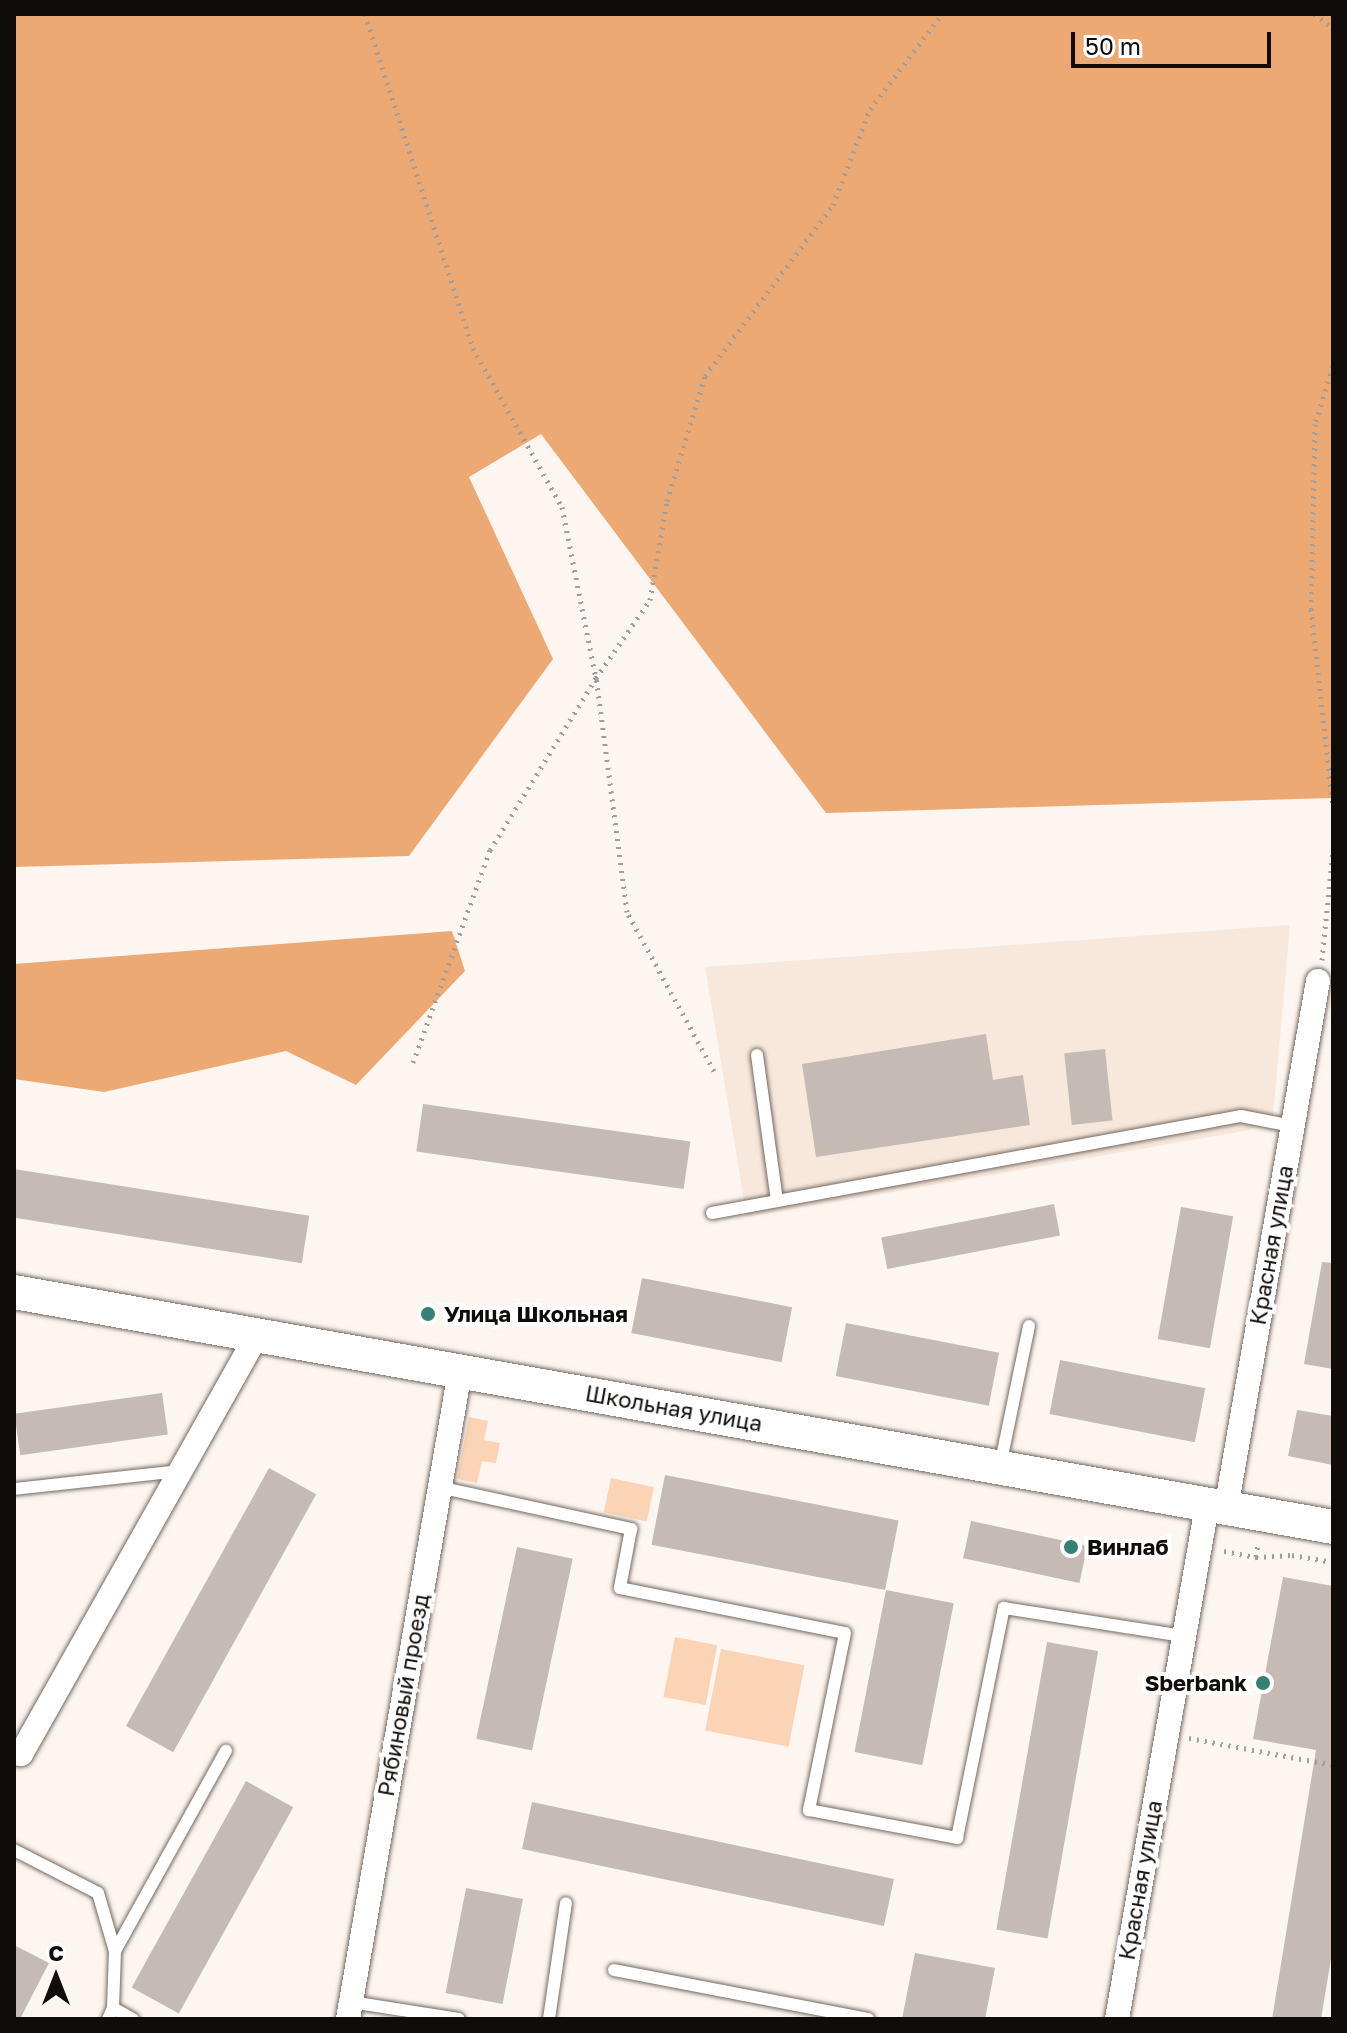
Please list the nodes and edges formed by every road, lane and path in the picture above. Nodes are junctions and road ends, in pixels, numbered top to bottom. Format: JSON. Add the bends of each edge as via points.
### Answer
{"nodes":[{"id":1,"x":365,"y":14,"type":"edge"},
{"id":2,"x":942,"y":14,"type":"edge"},
{"id":3,"x":1314,"y":14,"type":"edge"},
{"id":4,"x":1333,"y":28,"type":"edge"},
{"id":5,"x":1333,"y":366,"type":"edge"},
{"id":6,"x":596,"y":678,"type":"junction"},
{"id":7,"x":1333,"y":808,"type":"edge"},
{"id":8,"x":1333,"y":849,"type":"edge"},
{"id":9,"x":1326,"y":980,"type":"edge"},
{"id":10,"x":757,"y":1055,"type":"dead end"},
{"id":11,"x":413,"y":1063,"type":"dead end"},
{"id":12,"x":714,"y":1071,"type":"dead end"},
{"id":13,"x":1292,"y":1126,"type":"junction"},
{"id":14,"x":777,"y":1201,"type":"junction"},
{"id":15,"x":712,"y":1213,"type":"dead end"},
{"id":16,"x":14,"y":1292,"type":"edge"},
{"id":17,"x":1029,"y":1326,"type":"dead end"},
{"id":18,"x":257,"y":1335,"type":"junction"},
{"id":19,"x":460,"y":1371,"type":"junction"},
{"id":20,"x":1000,"y":1466,"type":"junction"},
{"id":21,"x":181,"y":1471,"type":"junction"},
{"id":22,"x":438,"y":1487,"type":"junction"},
{"id":23,"x":14,"y":1489,"type":"edge"},
{"id":24,"x":1216,"y":1507,"type":"junction"},
{"id":25,"x":1333,"y":1527,"type":"edge"},
{"id":26,"x":1256,"y":1557,"type":"dead end"},
{"id":27,"x":1333,"y":1562,"type":"edge"},
{"id":28,"x":1182,"y":1636,"type":"junction"},
{"id":29,"x":1167,"y":1733,"type":"junction"},
{"id":30,"x":226,"y":1751,"type":"dead end"},
{"id":31,"x":16,"y":1758,"type":"edge"},
{"id":32,"x":1333,"y":1765,"type":"edge"},
{"id":33,"x":14,"y":1850,"type":"edge"},
{"id":34,"x":566,"y":1903,"type":"dead end"},
{"id":35,"x":115,"y":1951,"type":"junction"},
{"id":36,"x":614,"y":1970,"type":"dead end"},
{"id":37,"x":350,"y":2011,"type":"edge"},
{"id":38,"x":110,"y":2014,"type":"edge"},
{"id":39,"x":133,"y":2019,"type":"edge"},
{"id":40,"x":459,"y":2019,"type":"edge"},
{"id":41,"x":549,"y":2019,"type":"edge"},
{"id":42,"x":868,"y":2019,"type":"edge"},
{"id":43,"x":1117,"y":2019,"type":"edge"}],
"edges":[{"from":1,"to":6,"type":"path","via":[[473,348],[562,507]]},
{"from":2,"to":6,"type":"path","via":[[870,109],[833,205],[705,376],[667,501],[650,600]]},
{"from":3,"to":4,"type":"path"},
{"from":5,"to":7,"type":"path","via":[[1315,424],[1311,609]]},
{"from":6,"to":11,"type":"path","via":[[490,850]]},
{"from":6,"to":12,"type":"path","via":[[627,912]]},
{"from":8,"to":9,"type":"path"},
{"from":9,"to":13,"type":"street","name":"Красная улица"},
{"from":10,"to":14,"type":"lane"},
{"from":13,"to":14,"type":"lane","via":[[1241,1116]]},
{"from":13,"to":24,"type":"street","name":"Красная улица"},
{"from":14,"to":15,"type":"lane"},
{"from":16,"to":18,"type":"street","name":"Школьная улица"},
{"from":17,"to":20,"type":"lane"},
{"from":18,"to":19,"type":"street","name":"Школьная улица"},
{"from":18,"to":21,"type":"street"},
{"from":19,"to":20,"type":"street","name":"Школьная улица"},
{"from":19,"to":22,"type":"street","name":"Рябиновый проезд"},
{"from":20,"to":24,"type":"street","name":"Школьная улица"},
{"from":21,"to":23,"type":"lane"},
{"from":21,"to":31,"type":"street"},
{"from":22,"to":28,"type":"lane","via":[[631,1529],[620,1588],[845,1633],[809,1810],[957,1838],[1004,1608]]},
{"from":22,"to":37,"type":"street","name":"Рябиновый проезд"},
{"from":24,"to":25,"type":"street","name":"Школьная улица"},
{"from":24,"to":28,"type":"street","name":"Красная улица"},
{"from":26,"to":27,"type":"path"},
{"from":28,"to":29,"type":"street","name":"Красная улица"},
{"from":29,"to":32,"type":"path"},
{"from":29,"to":43,"type":"street","name":"Красная улица"},
{"from":30,"to":35,"type":"lane"},
{"from":33,"to":35,"type":"lane","via":[[98,1893]]},
{"from":34,"to":41,"type":"lane"},
{"from":35,"to":38,"type":"lane"},
{"from":36,"to":42,"type":"lane"},
{"from":37,"to":40,"type":"lane"},
{"from":38,"to":39,"type":"lane"}]}
